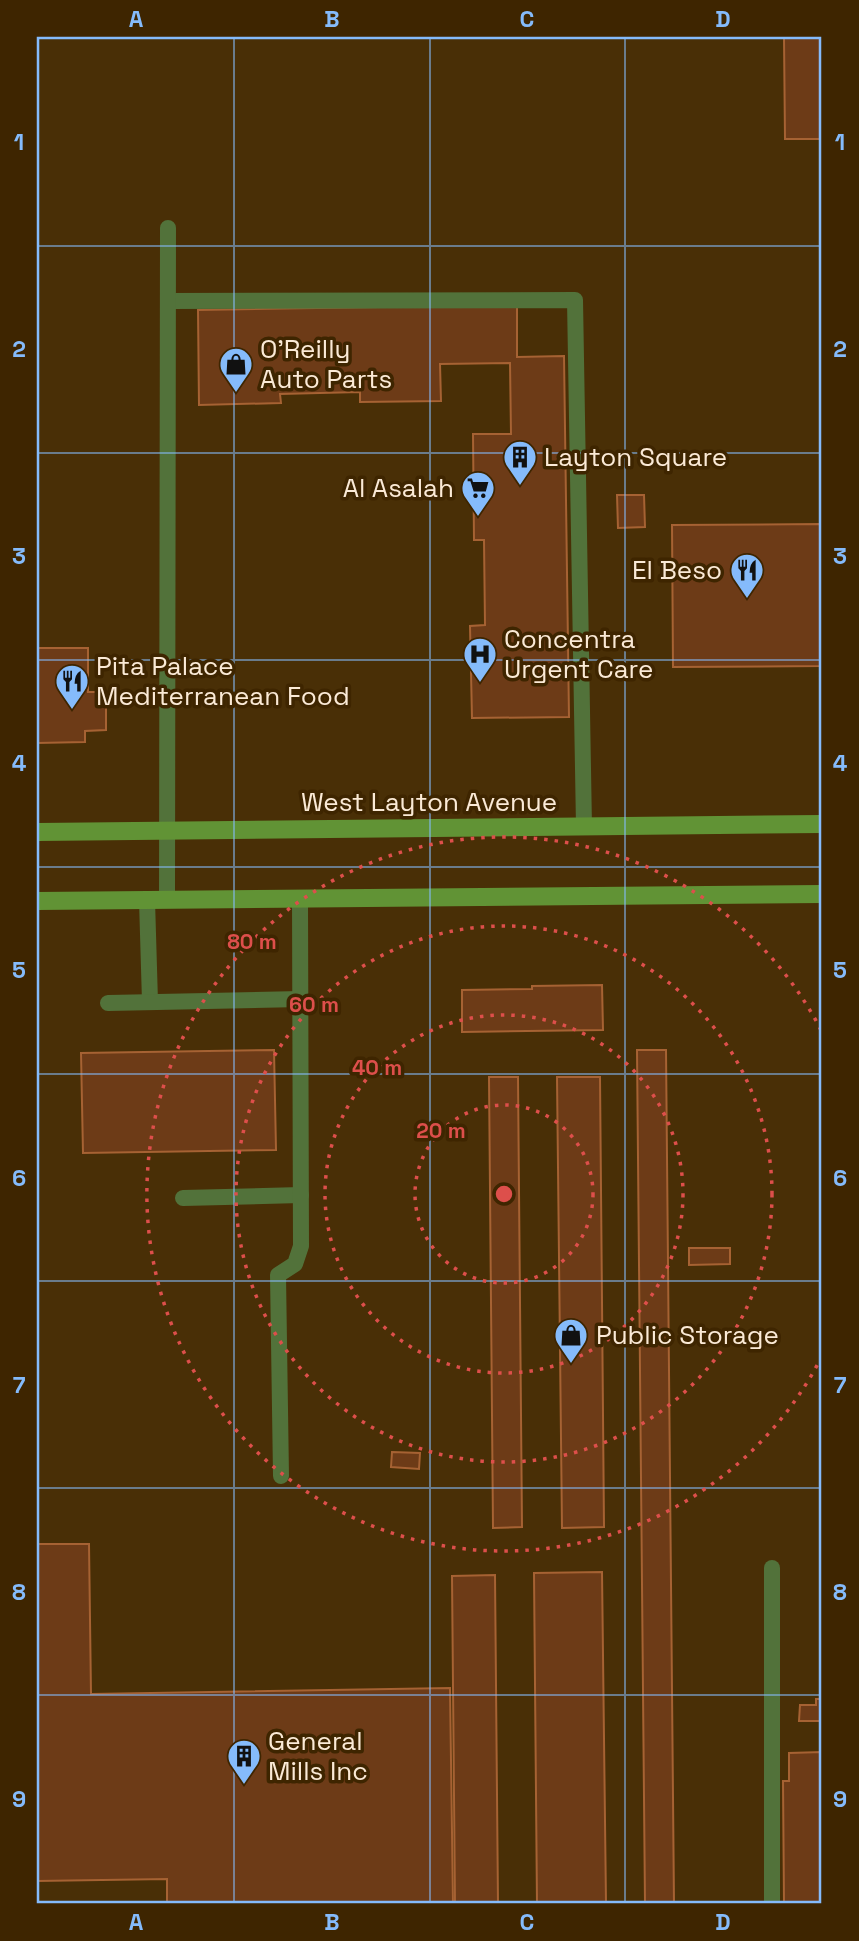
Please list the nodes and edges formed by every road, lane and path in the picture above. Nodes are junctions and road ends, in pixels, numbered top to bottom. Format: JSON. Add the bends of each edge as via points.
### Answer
{"nodes":[{"id":1,"x":168,"y":228,"type":"dead end"},
{"id":2,"x":167,"y":301,"type":"junction"},
{"id":3,"x":822,"y":824,"type":"edge"},
{"id":4,"x":584,"y":827,"type":"junction"},
{"id":5,"x":168,"y":830,"type":"junction"},
{"id":6,"x":37,"y":832,"type":"edge"},
{"id":7,"x":822,"y":894,"type":"edge"},
{"id":8,"x":300,"y":899,"type":"junction"},
{"id":9,"x":147,"y":900,"type":"junction"},
{"id":10,"x":167,"y":900,"type":"junction"},
{"id":11,"x":37,"y":901,"type":"edge"},
{"id":12,"x":301,"y":999,"type":"junction"},
{"id":13,"x":150,"y":1002,"type":"junction"},
{"id":14,"x":108,"y":1003,"type":"dead end"},
{"id":15,"x":301,"y":1195,"type":"junction"},
{"id":16,"x":183,"y":1198,"type":"dead end"},
{"id":17,"x":281,"y":1476,"type":"dead end"},
{"id":18,"x":772,"y":1569,"type":"dead end"},
{"id":19,"x":772,"y":1904,"type":"edge"}],
"edges":[{"from":1,"to":2,"type":"lane"},
{"from":2,"to":4,"type":"lane","via":[[575,300]]},
{"from":2,"to":5,"type":"lane"},
{"from":3,"to":4,"type":"main road","name":"West Layton Avenue"},
{"from":4,"to":5,"type":"main road","name":"West Layton Avenue"},
{"from":5,"to":6,"type":"main road","name":"West Layton Avenue"},
{"from":5,"to":10,"type":"lane"},
{"from":7,"to":8,"type":"main road"},
{"from":8,"to":10,"type":"main road"},
{"from":8,"to":12,"type":"lane"},
{"from":9,"to":10,"type":"main road"},
{"from":9,"to":11,"type":"main road"},
{"from":9,"to":13,"type":"lane"},
{"from":12,"to":13,"type":"lane"},
{"from":12,"to":15,"type":"lane"},
{"from":13,"to":14,"type":"lane"},
{"from":15,"to":16,"type":"lane"},
{"from":15,"to":17,"type":"lane","via":[[302,1246],[295,1264],[278,1275]]},
{"from":18,"to":19,"type":"lane"}]}
